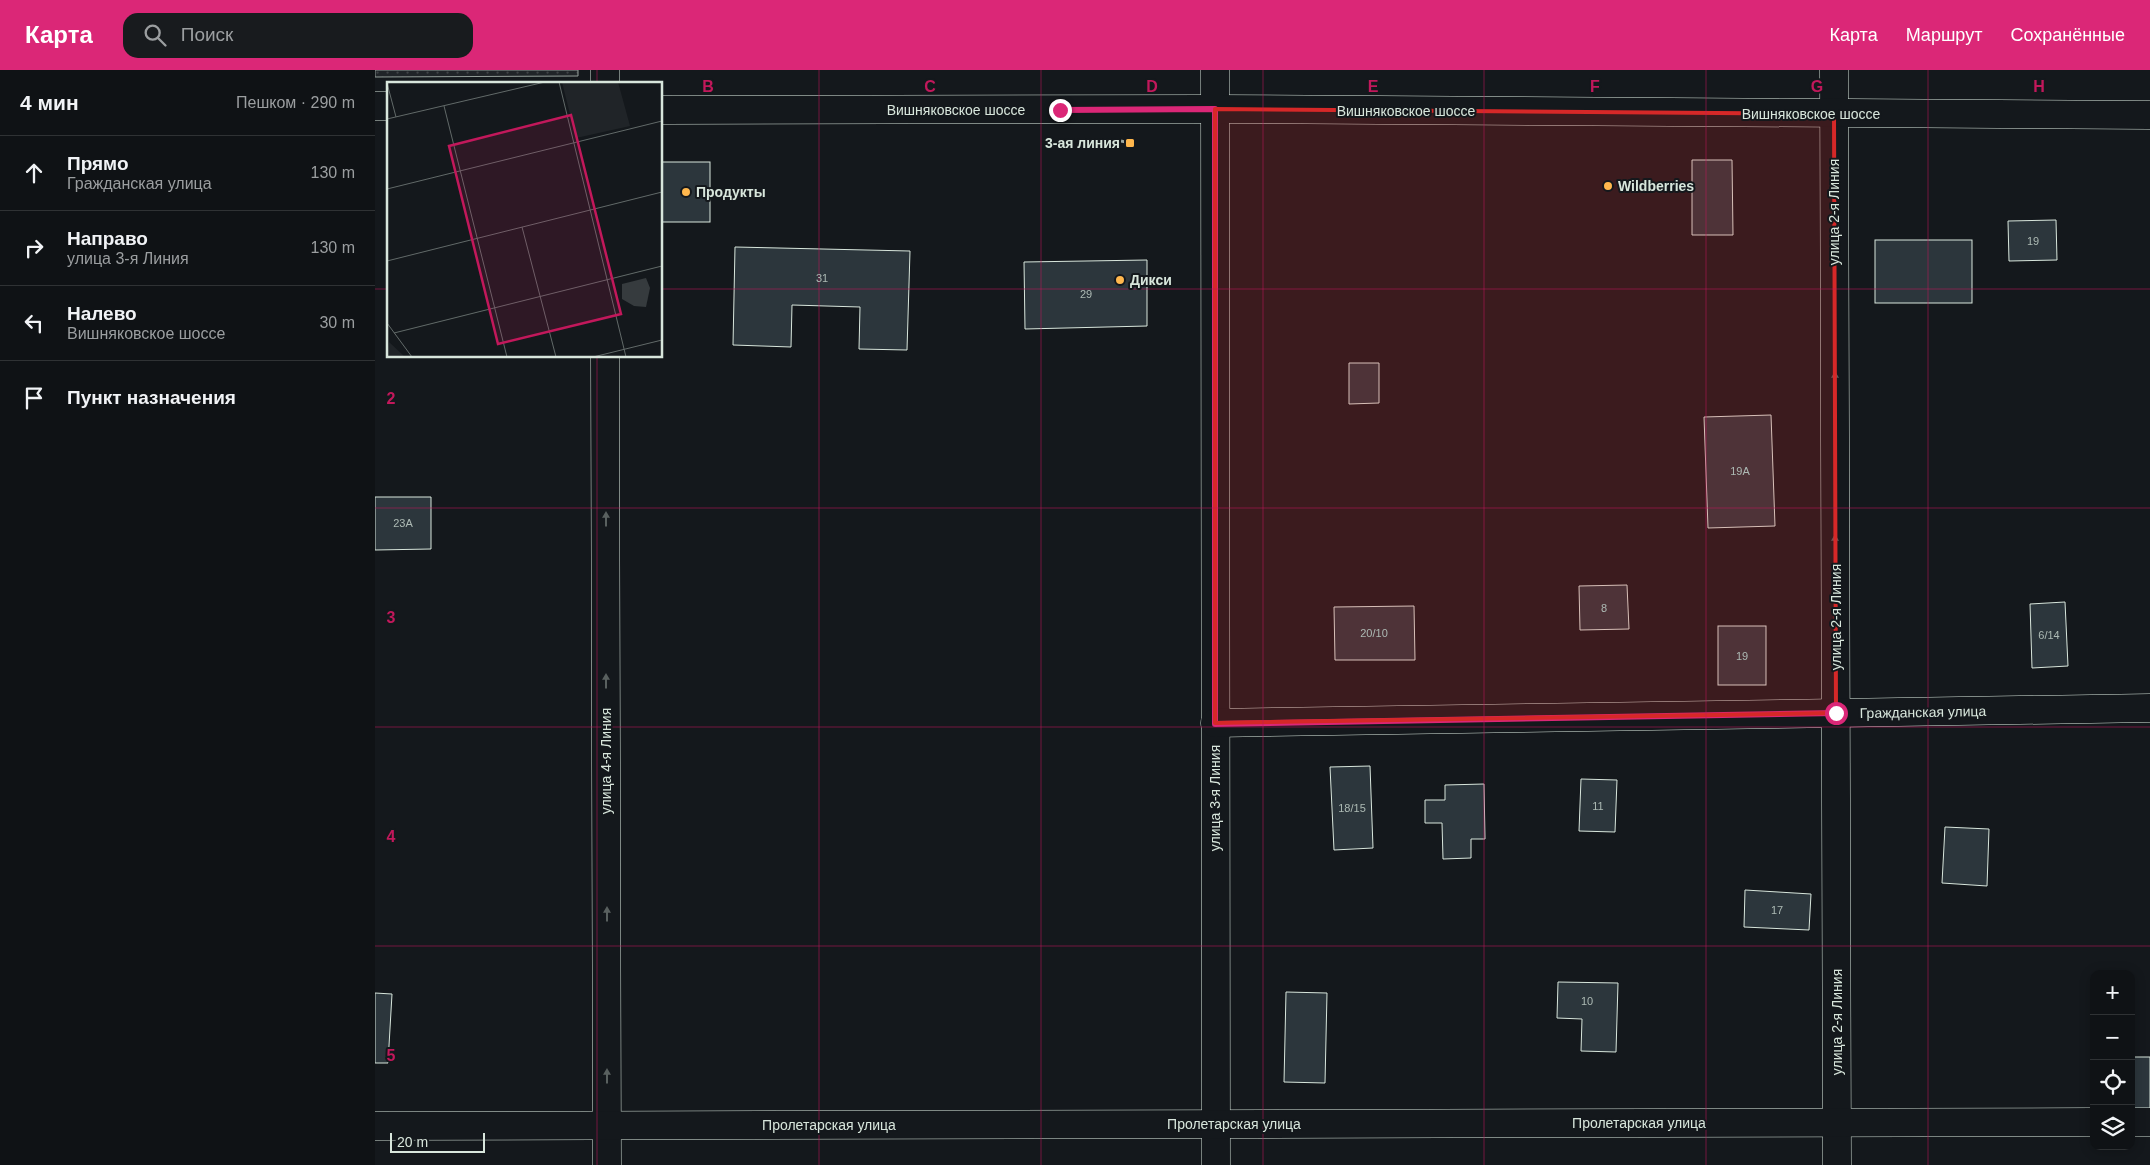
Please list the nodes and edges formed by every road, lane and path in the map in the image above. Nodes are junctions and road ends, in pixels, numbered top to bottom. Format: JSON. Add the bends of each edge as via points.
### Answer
{"nodes":[{"id":1,"x":1215,"y":70,"type":"edge"},
{"id":2,"x":1834,"y":70,"type":"edge"},
{"id":3,"x":1215,"y":109,"type":"junction"},
{"id":4,"x":663,"y":110,"type":"edge"},
{"id":5,"x":1834,"y":114,"type":"junction"},
{"id":6,"x":2150,"y":116,"type":"edge"},
{"id":7,"x":605,"y":358,"type":"edge"},
{"id":8,"x":2150,"y":708,"type":"edge"},
{"id":9,"x":1836,"y":713,"type":"junction"},
{"id":10,"x":1215,"y":724,"type":"junction"},
{"id":11,"x":1837,"y":1122,"type":"junction"},
{"id":12,"x":2090,"y":1122,"type":"edge"},
{"id":13,"x":2135,"y":1122,"type":"edge"},
{"id":14,"x":2150,"y":1122,"type":"edge"},
{"id":15,"x":1216,"y":1124,"type":"junction"},
{"id":16,"x":607,"y":1125,"type":"junction"},
{"id":17,"x":375,"y":1126,"type":"edge"},
{"id":18,"x":607,"y":1165,"type":"edge"},
{"id":19,"x":1216,"y":1165,"type":"edge"},
{"id":20,"x":1837,"y":1165,"type":"edge"}],
"edges":[{"from":1,"to":3,"type":"street","name":"улица 3-я Линия"},
{"from":2,"to":5,"type":"street","name":"улица 2-я Линия"},
{"from":3,"to":4,"type":"street","name":"Вишняковское шоссе"},
{"from":3,"to":5,"type":"street","name":"Вишняковское шоссе"},
{"from":3,"to":10,"type":"street","name":"улица 3-я Линия"},
{"from":5,"to":6,"type":"street","name":"Вишняковское шоссе"},
{"from":9,"to":5,"type":"street","name":"улица 2-я Линия","one_way":true},
{"from":16,"to":7,"type":"street","name":"улица 4-я Линия","one_way":true},
{"from":8,"to":9,"type":"street","name":"Гражданская улица"},
{"from":9,"to":10,"type":"street","name":"Гражданская улица"},
{"from":9,"to":11,"type":"street","name":"улица 2-я Линия"},
{"from":10,"to":15,"type":"street","name":"улица 3-я Линия"},
{"from":11,"to":12,"type":"street","name":"Пролетарская улица"},
{"from":11,"to":15,"type":"street","name":"Пролетарская улица"},
{"from":11,"to":20,"type":"street","name":"улица 2-я Линия"},
{"from":13,"to":14,"type":"street"},
{"from":15,"to":16,"type":"street","name":"Пролетарская улица"},
{"from":15,"to":19,"type":"street","name":"улица 3-я Линия"},
{"from":16,"to":17,"type":"street","name":"Пролетарская улица"},
{"from":16,"to":18,"type":"street","name":"улица 4-я Линия"}]}
